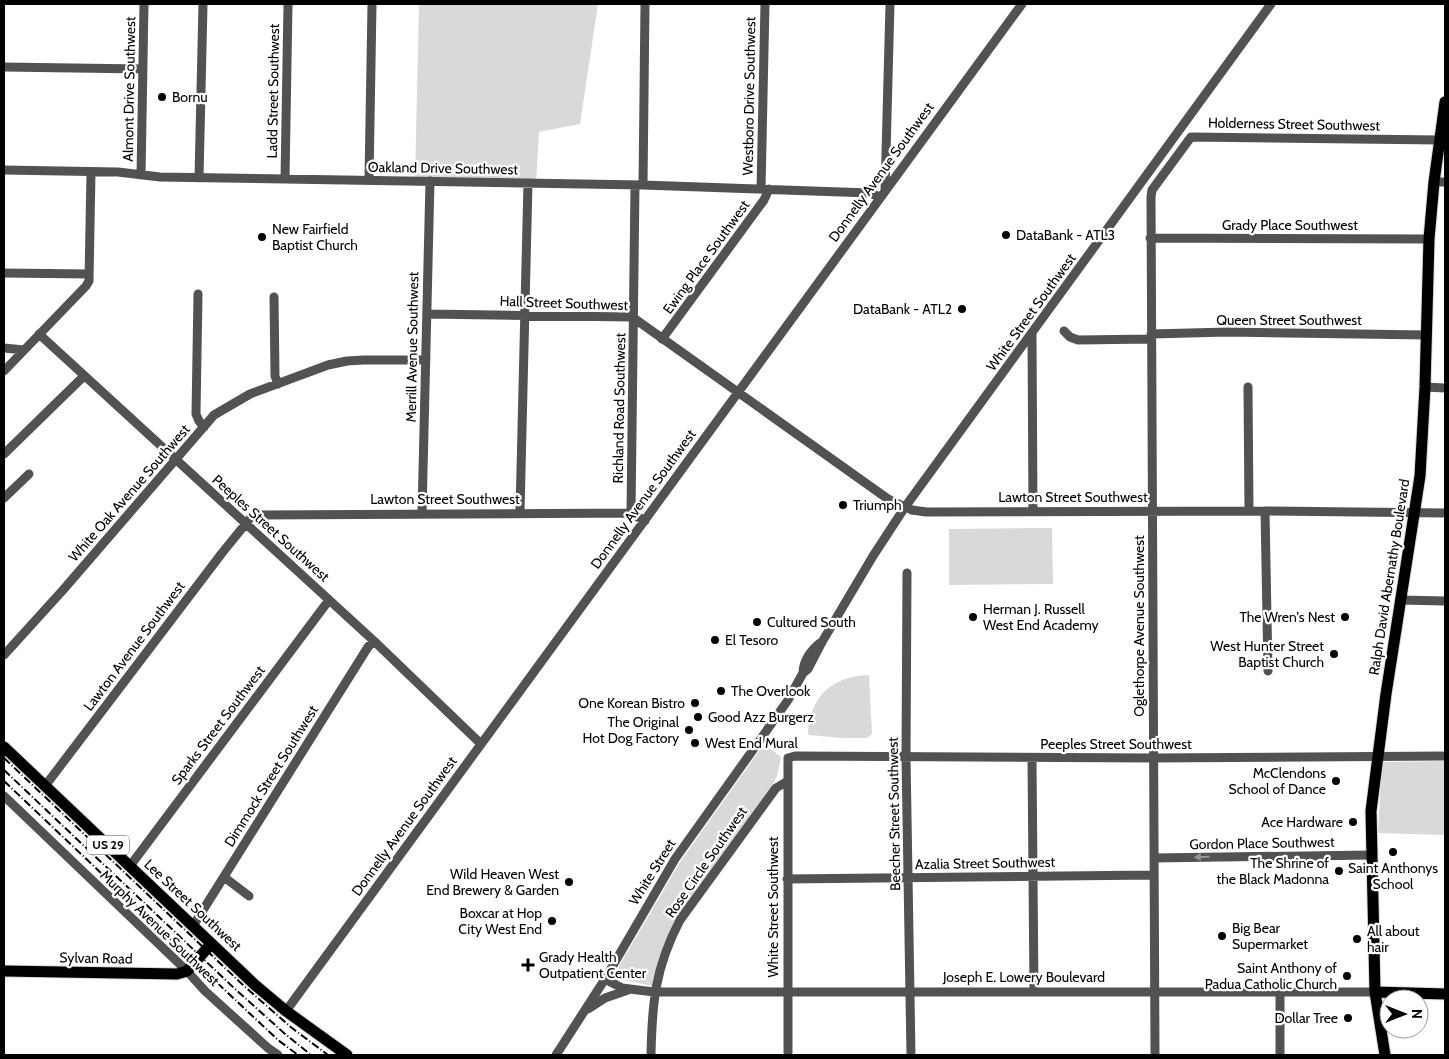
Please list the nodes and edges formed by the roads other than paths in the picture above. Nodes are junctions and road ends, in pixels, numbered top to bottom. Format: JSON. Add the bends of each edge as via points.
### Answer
{"nodes":[{"id":1,"x":144,"y":4,"type":"edge"},
{"id":2,"x":204,"y":4,"type":"edge"},
{"id":3,"x":288,"y":4,"type":"edge"},
{"id":4,"x":372,"y":4,"type":"edge"},
{"id":5,"x":645,"y":4,"type":"edge"},
{"id":6,"x":765,"y":4,"type":"edge"},
{"id":7,"x":890,"y":4,"type":"edge"},
{"id":8,"x":1022,"y":4,"type":"edge"},
{"id":9,"x":1271,"y":4,"type":"edge"},
{"id":10,"x":4,"y":67,"type":"edge"},
{"id":11,"x":143,"y":69,"type":"junction"},
{"id":12,"x":1445,"y":102,"type":"edge"},
{"id":13,"x":1440,"y":140,"type":"junction"},
{"id":14,"x":4,"y":170,"type":"edge"},
{"id":15,"x":91,"y":172,"type":"junction"},
{"id":16,"x":140,"y":175,"type":"junction"},
{"id":17,"x":200,"y":178,"type":"junction"},
{"id":18,"x":285,"y":179,"type":"junction"},
{"id":19,"x":369,"y":180,"type":"junction"},
{"id":20,"x":430,"y":181,"type":"junction"},
{"id":21,"x":1440,"y":182,"type":"edge"},
{"id":22,"x":528,"y":183,"type":"junction"},
{"id":23,"x":639,"y":185,"type":"junction"},
{"id":24,"x":765,"y":189,"type":"junction"},
{"id":25,"x":883,"y":194,"type":"junction"},
{"id":26,"x":1151,"y":197,"type":"joint"},
{"id":27,"x":1150,"y":238,"type":"junction"},
{"id":28,"x":1429,"y":239,"type":"junction"},
{"id":29,"x":4,"y":273,"type":"edge"},
{"id":30,"x":89,"y":274,"type":"junction"},
{"id":31,"x":198,"y":294,"type":"dead end"},
{"id":32,"x":274,"y":297,"type":"dead end"},
{"id":33,"x":427,"y":314,"type":"junction"},
{"id":34,"x":525,"y":316,"type":"junction"},
{"id":35,"x":634,"y":319,"type":"junction"},
{"id":36,"x":1064,"y":331,"type":"dead end"},
{"id":37,"x":39,"y":334,"type":"junction"},
{"id":38,"x":1032,"y":334,"type":"junction"},
{"id":39,"x":1427,"y":335,"type":"junction"},
{"id":40,"x":1151,"y":336,"type":"junction"},
{"id":41,"x":662,"y":339,"type":"junction"},
{"id":42,"x":4,"y":348,"type":"edge"},
{"id":43,"x":24,"y":350,"type":"junction"},
{"id":44,"x":426,"y":360,"type":"junction"},
{"id":45,"x":4,"y":371,"type":"edge"},
{"id":46,"x":84,"y":376,"type":"junction"},
{"id":47,"x":278,"y":384,"type":"junction"},
{"id":48,"x":1248,"y":387,"type":"dead end"},
{"id":49,"x":1425,"y":387,"type":"junction"},
{"id":50,"x":1445,"y":388,"type":"edge"},
{"id":51,"x":737,"y":392,"type":"junction"},
{"id":52,"x":204,"y":427,"type":"junction"},
{"id":53,"x":4,"y":454,"type":"edge"},
{"id":54,"x":177,"y":460,"type":"junction"},
{"id":55,"x":29,"y":474,"type":"dead end"},
{"id":56,"x":4,"y":498,"type":"edge"},
{"id":57,"x":1033,"y":511,"type":"junction"},
{"id":58,"x":1152,"y":511,"type":"junction"},
{"id":59,"x":1249,"y":511,"type":"junction"},
{"id":60,"x":1265,"y":511,"type":"junction"},
{"id":61,"x":422,"y":512,"type":"junction"},
{"id":62,"x":520,"y":512,"type":"junction"},
{"id":63,"x":631,"y":512,"type":"junction"},
{"id":64,"x":1414,"y":512,"type":"junction"},
{"id":65,"x":1445,"y":513,"type":"edge"},
{"id":66,"x":645,"y":521,"type":"junction"},
{"id":67,"x":246,"y":524,"type":"junction"},
{"id":68,"x":907,"y":573,"type":"dead end"},
{"id":69,"x":329,"y":600,"type":"junction"},
{"id":70,"x":1400,"y":600,"type":"junction"},
{"id":71,"x":1445,"y":601,"type":"edge"},
{"id":72,"x":374,"y":641,"type":"junction"},
{"id":73,"x":4,"y":655,"type":"edge"},
{"id":74,"x":1268,"y":671,"type":"dead end"},
{"id":75,"x":781,"y":709,"type":"joint"},
{"id":76,"x":481,"y":744,"type":"junction"},
{"id":77,"x":4,"y":747,"type":"edge"},
{"id":78,"x":1377,"y":756,"type":"junction"},
{"id":79,"x":1445,"y":756,"type":"edge"},
{"id":80,"x":906,"y":757,"type":"junction"},
{"id":81,"x":788,"y":758,"type":"joint"},
{"id":82,"x":1032,"y":758,"type":"junction"},
{"id":83,"x":1153,"y":758,"type":"junction"},
{"id":84,"x":786,"y":782,"type":"junction"},
{"id":85,"x":45,"y":786,"type":"junction"},
{"id":86,"x":4,"y":796,"type":"edge"},
{"id":87,"x":1371,"y":855,"type":"junction"},
{"id":88,"x":1154,"y":858,"type":"junction"},
{"id":89,"x":130,"y":866,"type":"junction"},
{"id":90,"x":1154,"y":874,"type":"junction"},
{"id":91,"x":1033,"y":876,"type":"junction"},
{"id":92,"x":908,"y":877,"type":"junction"},
{"id":93,"x":224,"y":878,"type":"junction"},
{"id":94,"x":787,"y":879,"type":"junction"},
{"id":95,"x":249,"y":896,"type":"dead end"},
{"id":96,"x":193,"y":926,"type":"junction"},
{"id":97,"x":211,"y":944,"type":"junction"},
{"id":98,"x":4,"y":971,"type":"edge"},
{"id":99,"x":187,"y":971,"type":"junction"},
{"id":100,"x":605,"y":978,"type":"junction"},
{"id":101,"x":631,"y":990,"type":"junction"},
{"id":102,"x":654,"y":992,"type":"junction"},
{"id":103,"x":787,"y":992,"type":"junction"},
{"id":104,"x":911,"y":992,"type":"junction"},
{"id":105,"x":1034,"y":992,"type":"junction"},
{"id":106,"x":1155,"y":992,"type":"junction"},
{"id":107,"x":1280,"y":992,"type":"junction"},
{"id":108,"x":1375,"y":992,"type":"junction"},
{"id":109,"x":1445,"y":994,"type":"edge"},
{"id":110,"x":286,"y":1011,"type":"junction"},
{"id":111,"x":584,"y":1012,"type":"junction"},
{"id":112,"x":278,"y":1055,"type":"edge"},
{"id":113,"x":347,"y":1055,"type":"edge"},
{"id":114,"x":556,"y":1055,"type":"edge"},
{"id":115,"x":651,"y":1055,"type":"edge"},
{"id":116,"x":788,"y":1055,"type":"edge"},
{"id":117,"x":911,"y":1055,"type":"edge"},
{"id":118,"x":1155,"y":1055,"type":"edge"},
{"id":119,"x":1280,"y":1055,"type":"edge"},
{"id":120,"x":1385,"y":1055,"type":"edge"}],
"edges":[{"from":1,"to":11,"type":"street","name":"Almont Drive Southwest"},
{"from":2,"to":17,"type":"street"},
{"from":3,"to":18,"type":"street","name":"Ladd Street Southwest"},
{"from":4,"to":19,"type":"street"},
{"from":5,"to":23,"type":"street","name":"Richland Road Southwest"},
{"from":6,"to":24,"type":"street","name":"Westboro Drive Southwest"},
{"from":7,"to":25,"type":"street"},
{"from":8,"to":25,"type":"street","name":"Donnelly Avenue Southwest"},
{"from":9,"to":38,"type":"street","name":"White Street Southwest"},
{"from":10,"to":11,"type":"street"},
{"from":11,"to":16,"type":"street","name":"Almont Drive Southwest"},
{"from":12,"to":13,"type":"main road","name":"Ralph David Abernathy Boulevard"},
{"from":13,"to":21,"type":"main road","name":"Ralph David Abernathy Boulevard"},
{"from":13,"to":26,"type":"street","name":"Holderness Street Southwest","via":[[1191,137],[1152,190]]},
{"from":14,"to":15,"type":"street","name":"Oakland Drive Southwest"},
{"from":15,"to":16,"type":"street","name":"Oakland Drive Southwest"},
{"from":15,"to":30,"type":"street"},
{"from":16,"to":17,"type":"street","name":"Oakland Drive Southwest"},
{"from":17,"to":18,"type":"street","name":"Oakland Drive Southwest"},
{"from":18,"to":19,"type":"street","name":"Oakland Drive Southwest"},
{"from":19,"to":20,"type":"street","name":"Oakland Drive Southwest"},
{"from":20,"to":22,"type":"street","name":"Oakland Drive Southwest"},
{"from":20,"to":33,"type":"street","name":"Merrill Avenue Southwest"},
{"from":21,"to":28,"type":"main road","name":"Ralph David Abernathy Boulevard"},
{"from":22,"to":23,"type":"street","name":"Oakland Drive Southwest"},
{"from":22,"to":34,"type":"street"},
{"from":23,"to":24,"type":"street","name":"Oakland Drive Southwest"},
{"from":23,"to":35,"type":"street","name":"Richland Road Southwest"},
{"from":24,"to":25,"type":"street","name":"Oakland Drive Southwest"},
{"from":24,"to":41,"type":"street","name":"Ewing Place Southwest","via":[[764,200]]},
{"from":25,"to":51,"type":"street","name":"Donnelly Avenue Southwest"},
{"from":26,"to":27,"type":"street","name":"Oglethorpe Avenue Southwest"},
{"from":27,"to":28,"type":"street","name":"Grady Place Southwest"},
{"from":27,"to":40,"type":"street","name":"Oglethorpe Avenue Southwest"},
{"from":28,"to":39,"type":"main road","name":"Ralph David Abernathy Boulevard"},
{"from":29,"to":30,"type":"street"},
{"from":30,"to":37,"type":"street","via":[[86,286]]},
{"from":31,"to":52,"type":"street","name":"White Oak Avenue Southwest","via":[[196,414]]},
{"from":32,"to":47,"type":"street","via":[[275,376]]},
{"from":33,"to":34,"type":"street","name":"Hall Street Southwest"},
{"from":33,"to":44,"type":"street","name":"Merrill Avenue Southwest"},
{"from":34,"to":35,"type":"street","name":"Hall Street Southwest"},
{"from":34,"to":62,"type":"street"},
{"from":35,"to":41,"type":"street","name":"Hall Street Southwest"},
{"from":35,"to":63,"type":"street","name":"Richland Road Southwest"},
{"from":36,"to":40,"type":"street","name":"Queen Street Southwest","via":[[1078,340]]},
{"from":37,"to":43,"type":"street"},
{"from":37,"to":46,"type":"street","name":"Peeples Street Southwest"},
{"from":38,"to":57,"type":"street"},
{"from":38,"to":75,"type":"street","name":"White Street Southwest","via":[[905,507],[822,642],[813,648]]},
{"from":39,"to":40,"type":"street","name":"Queen Street Southwest","via":[[1228,332]]},
{"from":39,"to":49,"type":"main road","name":"Ralph David Abernathy Boulevard"},
{"from":40,"to":58,"type":"street","name":"Oglethorpe Avenue Southwest"},
{"from":41,"to":51,"type":"street","name":"Hall Street Southwest"},
{"from":42,"to":43,"type":"street"},
{"from":43,"to":45,"type":"street"},
{"from":44,"to":47,"type":"street","via":[[347,361]]},
{"from":44,"to":61,"type":"street","name":"Merrill Avenue Southwest"},
{"from":46,"to":53,"type":"street"},
{"from":46,"to":54,"type":"street","name":"Peeples Street Southwest"},
{"from":47,"to":52,"type":"street","via":[[226,407]]},
{"from":48,"to":59,"type":"street"},
{"from":49,"to":50,"type":"street"},
{"from":49,"to":64,"type":"main road","name":"Ralph David Abernathy Boulevard","via":[[1420,473]]},
{"from":51,"to":57,"type":"street","name":"Lawton Street Southwest","bridge":true,"via":[[888,499],[912,510]]},
{"from":51,"to":66,"type":"street","name":"Donnelly Avenue Southwest"},
{"from":52,"to":54,"type":"street","name":"White Oak Avenue Southwest"},
{"from":54,"to":67,"type":"street","name":"Peeples Street Southwest"},
{"from":54,"to":73,"type":"street","name":"White Oak Avenue Southwest"},
{"from":55,"to":56,"type":"street"},
{"from":57,"to":58,"type":"street","name":"Lawton Street Southwest"},
{"from":58,"to":59,"type":"street","name":"Lawton Street Southwest"},
{"from":58,"to":83,"type":"street","name":"Oglethorpe Avenue Southwest"},
{"from":59,"to":60,"type":"street","name":"Lawton Street Southwest"},
{"from":60,"to":64,"type":"street","name":"Lawton Street Southwest"},
{"from":60,"to":74,"type":"street"},
{"from":61,"to":62,"type":"street","name":"Lawton Street Southwest"},
{"from":61,"to":67,"type":"street","name":"Lawton Street Southwest","via":[[257,515]]},
{"from":62,"to":63,"type":"street","name":"Lawton Street Southwest"},
{"from":63,"to":66,"type":"street"},
{"from":64,"to":65,"type":"street","name":"Lawton Street Southwest"},
{"from":64,"to":70,"type":"main road","name":"Ralph David Abernathy Boulevard"},
{"from":66,"to":76,"type":"street","name":"Donnelly Avenue Southwest"},
{"from":67,"to":69,"type":"street","name":"Peeples Street Southwest"},
{"from":67,"to":85,"type":"street","name":"Lawton Avenue Southwest"},
{"from":68,"to":80,"type":"street","name":"Beecher Street Southwest"},
{"from":69,"to":72,"type":"street","name":"Peeples Street Southwest"},
{"from":69,"to":89,"type":"street","name":"Sparks Street Southwest"},
{"from":70,"to":71,"type":"street"},
{"from":70,"to":78,"type":"main road","name":"Ralph David Abernathy Boulevard"},
{"from":72,"to":76,"type":"street","name":"Peeples Street Southwest"},
{"from":72,"to":93,"type":"street","name":"Dimmock Street Southwest"},
{"from":75,"to":100,"type":"street","name":"White Street","via":[[674,859]]},
{"from":76,"to":110,"type":"street","name":"Donnelly Avenue Southwest"},
{"from":77,"to":85,"type":"main road","name":"Lee Street Southwest","number":"US 29"},
{"from":78,"to":79,"type":"street","name":"Peeples Street Southwest"},
{"from":78,"to":83,"type":"street","name":"Peeples Street Southwest"},
{"from":78,"to":87,"type":"main road","name":"Ralph David Abernathy Boulevard","via":[[1371,810]]},
{"from":80,"to":81,"type":"street","name":"Peeples Street Southwest"},
{"from":80,"to":82,"type":"street","name":"Peeples Street Southwest"},
{"from":80,"to":92,"type":"street","name":"Beecher Street Southwest"},
{"from":81,"to":84,"type":"street","name":"White Street Southwest"},
{"from":82,"to":83,"type":"street","name":"Peeples Street Southwest"},
{"from":82,"to":91,"type":"street"},
{"from":83,"to":88,"type":"street","name":"Oglethorpe Avenue Southwest"},
{"from":84,"to":94,"type":"street","name":"White Street Southwest"},
{"from":84,"to":102,"type":"street","name":"Rose Circle Southwest","via":[[776,788],[680,920],[664,955]]},
{"from":85,"to":89,"type":"main road","name":"Lee Street Southwest","number":"US 29"},
{"from":86,"to":99,"type":"street","name":"Murphy Avenue Southwest"},
{"from":87,"to":88,"type":"street","name":"Gordon Place Southwest","one_way":true},
{"from":87,"to":108,"type":"main road","name":"Ralph David Abernathy Boulevard"},
{"from":88,"to":90,"type":"street","name":"Oglethorpe Avenue Southwest"},
{"from":89,"to":96,"type":"main road","name":"Lee Street Southwest","number":"US 29"},
{"from":90,"to":91,"type":"street","name":"Azalia Street Southwest"},
{"from":90,"to":106,"type":"street","name":"Oglethorpe Avenue Southwest"},
{"from":91,"to":92,"type":"street","name":"Azalia Street Southwest"},
{"from":91,"to":105,"type":"street"},
{"from":92,"to":94,"type":"street","name":"Azalia Street Southwest"},
{"from":92,"to":104,"type":"street","name":"Beecher Street Southwest"},
{"from":93,"to":95,"type":"street"},
{"from":93,"to":96,"type":"street","name":"Dimmock Street Southwest"},
{"from":94,"to":103,"type":"street","name":"White Street Southwest"},
{"from":96,"to":97,"type":"main road","name":"Lee Street Southwest","number":"US 29"},
{"from":97,"to":99,"type":"main road"},
{"from":97,"to":110,"type":"main road","name":"Lee Street Southwest","number":"US 29"},
{"from":98,"to":99,"type":"main road","name":"Sylvan Road","via":[[178,974]]},
{"from":99,"to":112,"type":"street","name":"Murphy Avenue Southwest"},
{"from":100,"to":101,"type":"street","name":"Joseph E. Lowery Boulevard"},
{"from":100,"to":111,"type":"street","name":"White Street"},
{"from":101,"to":102,"type":"street","name":"Joseph E. Lowery Boulevard"},
{"from":101,"to":111,"type":"street","via":[[605,998]]},
{"from":102,"to":103,"type":"street","name":"Joseph E. Lowery Boulevard"},
{"from":102,"to":115,"type":"street","name":"Rose Circle Southwest"},
{"from":103,"to":104,"type":"street","name":"Joseph E. Lowery Boulevard"},
{"from":103,"to":116,"type":"street","name":"White Street Southwest"},
{"from":104,"to":105,"type":"street","name":"Joseph E. Lowery Boulevard"},
{"from":104,"to":117,"type":"street","name":"Beecher Street Southwest"},
{"from":105,"to":106,"type":"street","name":"Joseph E. Lowery Boulevard"},
{"from":106,"to":107,"type":"street","name":"Joseph E. Lowery Boulevard"},
{"from":106,"to":118,"type":"street","name":"Oglethorpe Avenue Southwest"},
{"from":107,"to":108,"type":"street","name":"Joseph E. Lowery Boulevard"},
{"from":107,"to":119,"type":"street"},
{"from":108,"to":109,"type":"main road","name":"Joseph E. Lowery Boulevard"},
{"from":108,"to":120,"type":"main road","name":"Ralph David Abernathy Boulevard"},
{"from":110,"to":113,"type":"main road","name":"Lee Street Southwest","number":"US 29"},
{"from":111,"to":114,"type":"street","name":"White Street"}]}
